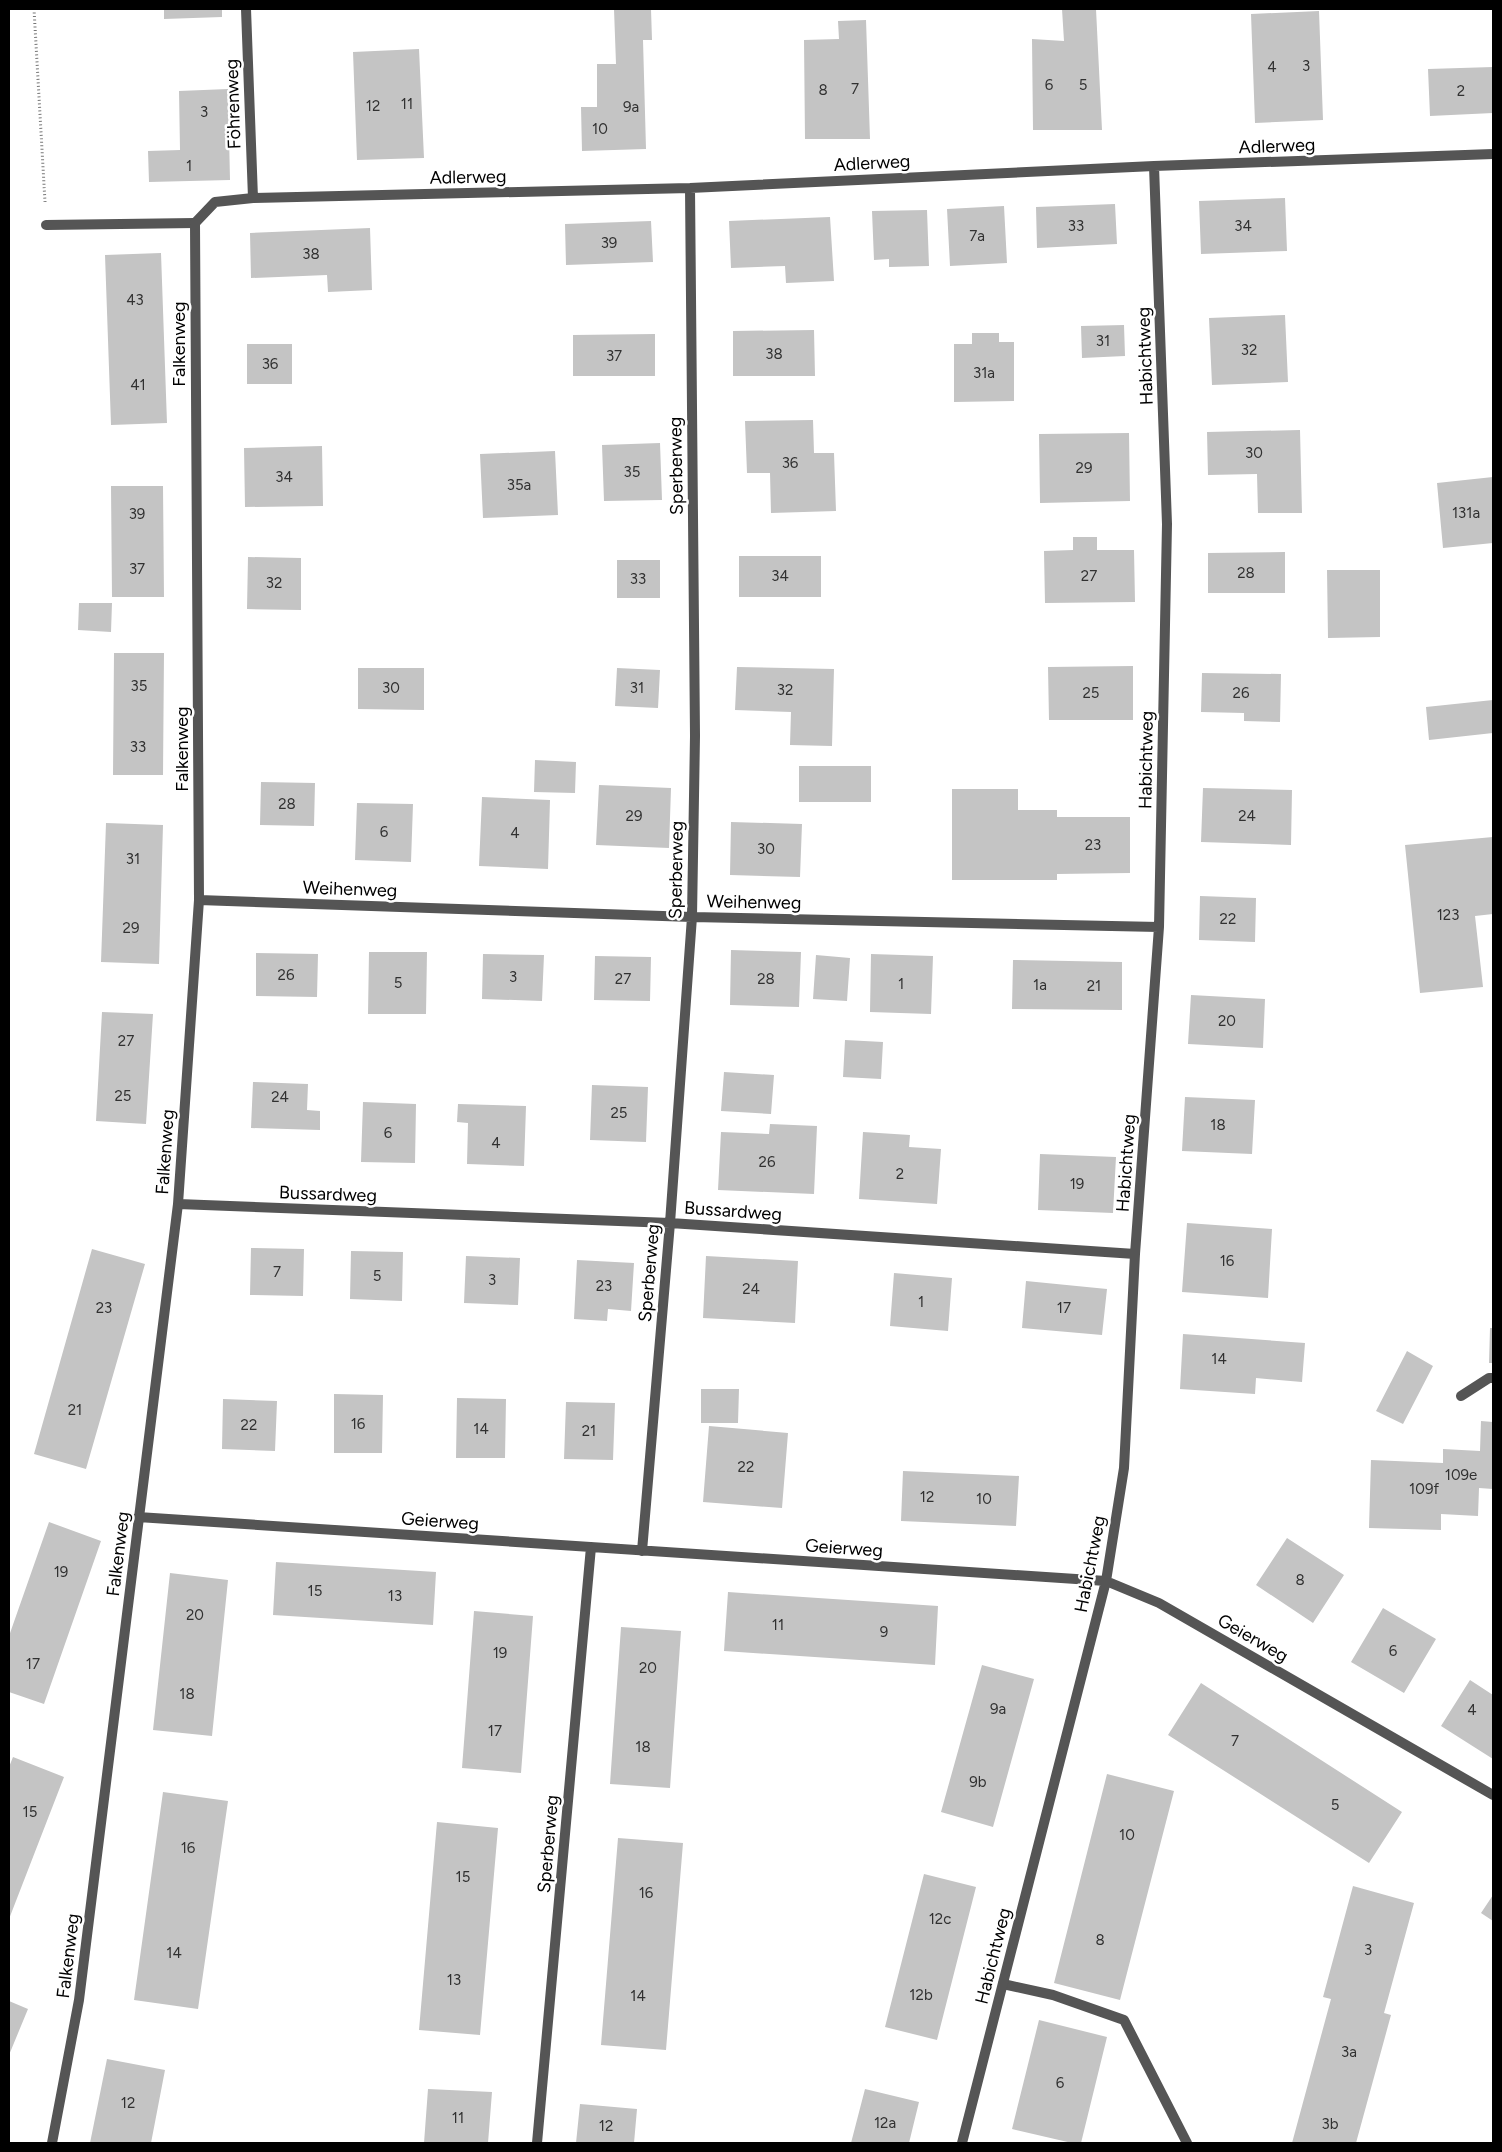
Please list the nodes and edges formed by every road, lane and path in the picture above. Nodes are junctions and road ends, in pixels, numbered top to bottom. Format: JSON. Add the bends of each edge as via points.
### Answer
{"nodes":[{"id":1,"x":34,"y":9,"type":"edge"},
{"id":2,"x":246,"y":9,"type":"edge"},
{"id":3,"x":1493,"y":154,"type":"edge"},
{"id":4,"x":1154,"y":166,"type":"junction"},
{"id":5,"x":690,"y":188,"type":"junction"},
{"id":6,"x":253,"y":198,"type":"junction"},
{"id":7,"x":195,"y":222,"type":"junction"},
{"id":8,"x":46,"y":225,"type":"joint"},
{"id":9,"x":199,"y":900,"type":"junction"},
{"id":10,"x":692,"y":917,"type":"junction"},
{"id":11,"x":1159,"y":927,"type":"junction"},
{"id":12,"x":178,"y":1204,"type":"junction"},
{"id":13,"x":670,"y":1223,"type":"junction"},
{"id":14,"x":1135,"y":1254,"type":"junction"},
{"id":15,"x":1493,"y":1378,"type":"edge"},
{"id":16,"x":1461,"y":1396,"type":"dead end"},
{"id":17,"x":138,"y":1517,"type":"junction"},
{"id":18,"x":591,"y":1547,"type":"junction"},
{"id":19,"x":642,"y":1551,"type":"junction"},
{"id":20,"x":1106,"y":1581,"type":"junction"},
{"id":21,"x":1493,"y":1794,"type":"edge"},
{"id":22,"x":1003,"y":1984,"type":"junction"},
{"id":23,"x":52,"y":2143,"type":"edge"},
{"id":24,"x":537,"y":2143,"type":"edge"},
{"id":25,"x":962,"y":2143,"type":"edge"},
{"id":26,"x":1187,"y":2143,"type":"edge"}],
"edges":[{"from":1,"to":8,"type":"path"},
{"from":2,"to":6,"type":"street","name":"Föhrenweg"},
{"from":3,"to":4,"type":"street","name":"Adlerweg"},
{"from":4,"to":5,"type":"street","name":"Adlerweg"},
{"from":4,"to":11,"type":"street","name":"Habichtweg","via":[[1167,524]]},
{"from":5,"to":6,"type":"street","name":"Adlerweg"},
{"from":5,"to":10,"type":"street","name":"Sperberweg","via":[[695,736]]},
{"from":6,"to":7,"type":"street","via":[[215,202]]},
{"from":7,"to":8,"type":"street"},
{"from":7,"to":9,"type":"street","name":"Falkenweg"},
{"from":9,"to":10,"type":"street","name":"Weihenweg"},
{"from":9,"to":12,"type":"street","name":"Falkenweg"},
{"from":10,"to":11,"type":"street","name":"Weihenweg"},
{"from":10,"to":13,"type":"street","name":"Sperberweg"},
{"from":11,"to":14,"type":"street","name":"Habichtweg"},
{"from":12,"to":13,"type":"street","name":"Bussardweg"},
{"from":12,"to":17,"type":"street","name":"Falkenweg"},
{"from":13,"to":14,"type":"street","name":"Bussardweg"},
{"from":13,"to":19,"type":"street","name":"Sperberweg"},
{"from":14,"to":20,"type":"street","name":"Habichtweg","via":[[1124,1468]]},
{"from":15,"to":16,"type":"street"},
{"from":17,"to":18,"type":"street","name":"Geierweg"},
{"from":17,"to":23,"type":"street","name":"Falkenweg","via":[[80,2000]]},
{"from":18,"to":19,"type":"street","name":"Geierweg"},
{"from":18,"to":24,"type":"street","name":"Sperberweg"},
{"from":19,"to":20,"type":"street","name":"Geierweg"},
{"from":20,"to":21,"type":"street","name":"Geierweg","via":[[1159,1603]]},
{"from":20,"to":22,"type":"street","name":"Habichtweg"},
{"from":22,"to":25,"type":"street","name":"Habichtweg"},
{"from":22,"to":26,"type":"street","via":[[1053,1995],[1124,2020]]}]}
